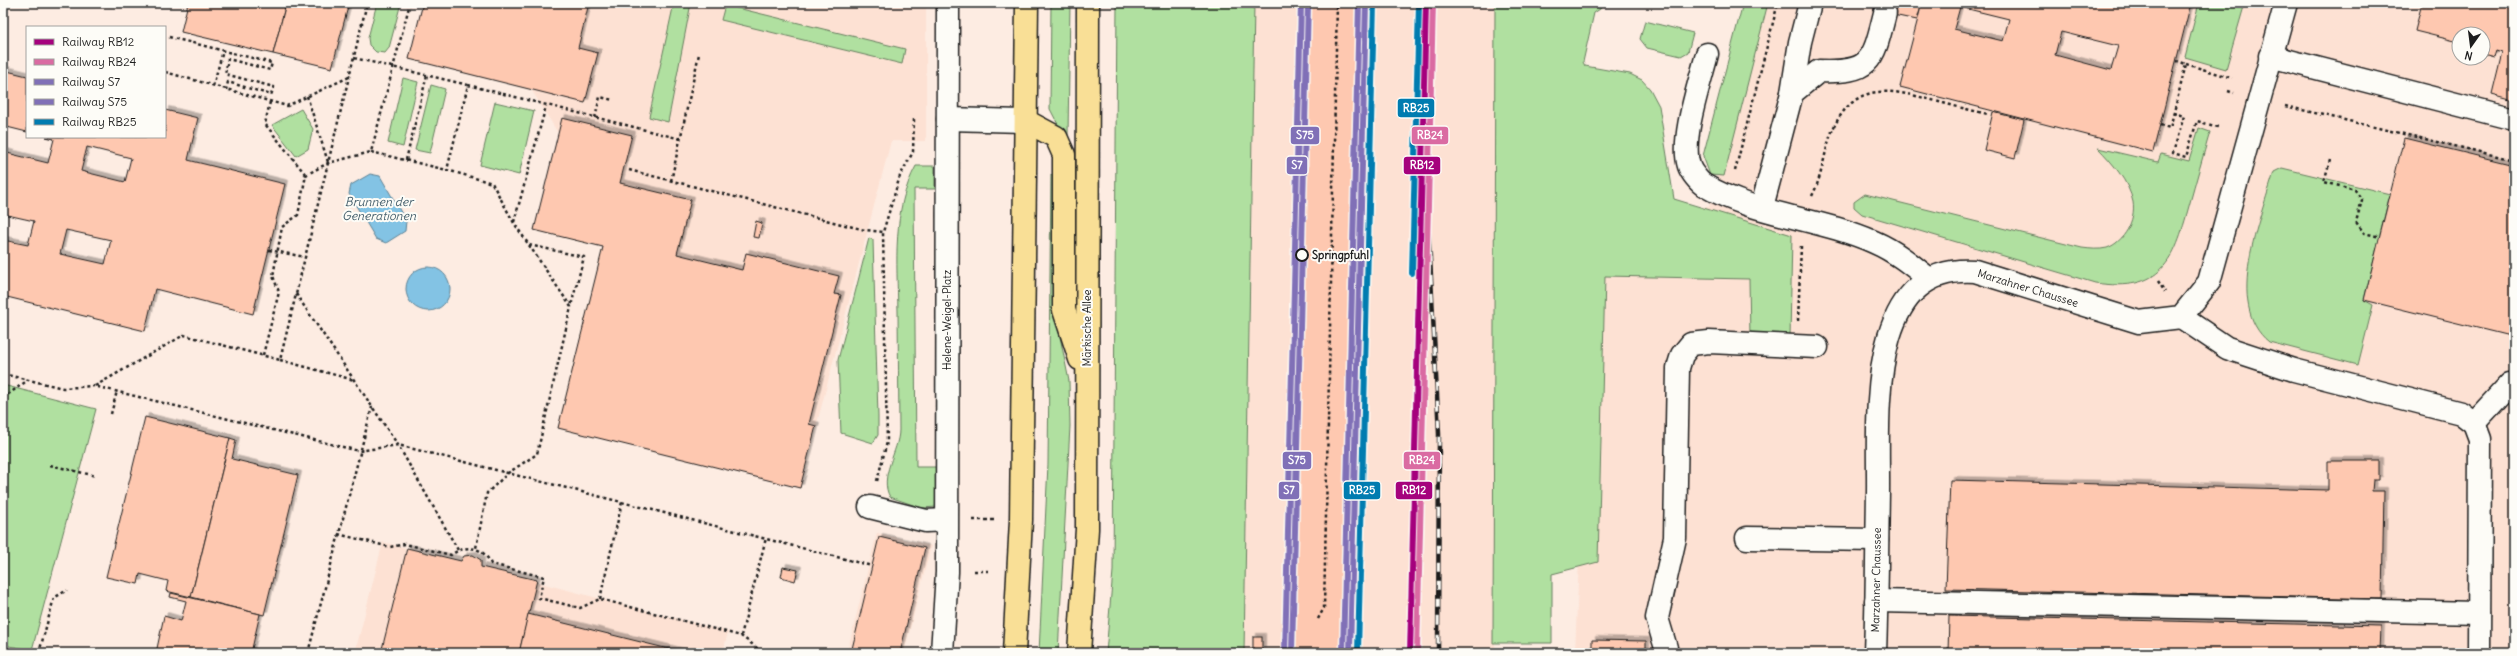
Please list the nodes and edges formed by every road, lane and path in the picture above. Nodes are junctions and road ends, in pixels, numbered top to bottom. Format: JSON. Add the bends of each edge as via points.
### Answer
{"nodes":[{"id":1,"x":367,"y":3,"type":"edge"},
{"id":2,"x":410,"y":3,"type":"edge"},
{"id":3,"x":948,"y":3,"type":"edge"},
{"id":4,"x":1027,"y":3,"type":"edge"},
{"id":5,"x":1088,"y":3,"type":"edge"},
{"id":6,"x":1337,"y":3,"type":"edge"},
{"id":7,"x":1778,"y":3,"type":"edge"},
{"id":8,"x":1810,"y":3,"type":"edge"},
{"id":9,"x":2286,"y":3,"type":"edge"},
{"id":10,"x":1885,"y":13,"type":"dead end"},
{"id":11,"x":169,"y":37,"type":"dead end"},
{"id":12,"x":223,"y":51,"type":"junction"},
{"id":13,"x":699,"y":54,"type":"dead end"},
{"id":14,"x":1707,"y":54,"type":"dead end"},
{"id":15,"x":2270,"y":56,"type":"junction"},
{"id":16,"x":354,"y":58,"type":"junction"},
{"id":17,"x":2177,"y":61,"type":"dead end"},
{"id":18,"x":2186,"y":64,"type":"junction"},
{"id":19,"x":393,"y":67,"type":"junction"},
{"id":20,"x":166,"y":72,"type":"edge"},
{"id":21,"x":427,"y":75,"type":"junction"},
{"id":22,"x":349,"y":77,"type":"junction"},
{"id":23,"x":2232,"y":78,"type":"dead end"},
{"id":24,"x":468,"y":85,"type":"junction"},
{"id":25,"x":214,"y":86,"type":"junction"},
{"id":26,"x":226,"y":90,"type":"junction"},
{"id":27,"x":1792,"y":93,"type":"junction"},
{"id":28,"x":308,"y":96,"type":"junction"},
{"id":29,"x":613,"y":100,"type":"dead end"},
{"id":30,"x":270,"y":102,"type":"junction"},
{"id":31,"x":546,"y":106,"type":"junction"},
{"id":32,"x":2290,"y":107,"type":"dead end"},
{"id":33,"x":2173,"y":113,"type":"junction"},
{"id":34,"x":1988,"y":114,"type":"dead end"},
{"id":35,"x":595,"y":118,"type":"junction"},
{"id":36,"x":914,"y":119,"type":"dead end"},
{"id":37,"x":948,"y":119,"type":"junction"},
{"id":38,"x":2514,"y":119,"type":"edge"},
{"id":39,"x":1026,"y":121,"type":"junction"},
{"id":40,"x":2160,"y":125,"type":"dead end"},
{"id":41,"x":2218,"y":127,"type":"dead end"},
{"id":42,"x":681,"y":140,"type":"junction"},
{"id":43,"x":371,"y":152,"type":"junction"},
{"id":44,"x":406,"y":160,"type":"junction"},
{"id":45,"x":2330,"y":160,"type":"dead end"},
{"id":46,"x":2514,"y":160,"type":"edge"},
{"id":47,"x":328,"y":163,"type":"junction"},
{"id":48,"x":447,"y":170,"type":"junction"},
{"id":49,"x":629,"y":170,"type":"dead end"},
{"id":50,"x":306,"y":175,"type":"junction"},
{"id":51,"x":671,"y":181,"type":"junction"},
{"id":52,"x":1728,"y":197,"type":"junction"},
{"id":53,"x":1762,"y":207,"type":"junction"},
{"id":54,"x":1805,"y":219,"type":"junction"},
{"id":55,"x":514,"y":223,"type":"junction"},
{"id":56,"x":883,"y":232,"type":"junction"},
{"id":57,"x":2380,"y":237,"type":"dead end"},
{"id":58,"x":529,"y":245,"type":"junction"},
{"id":59,"x":268,"y":250,"type":"dead end"},
{"id":60,"x":276,"y":251,"type":"junction"},
{"id":61,"x":305,"y":257,"type":"junction"},
{"id":62,"x":1929,"y":279,"type":"junction"},
{"id":63,"x":296,"y":294,"type":"junction"},
{"id":64,"x":571,"y":309,"type":"junction"},
{"id":65,"x":2181,"y":317,"type":"junction"},
{"id":66,"x":1798,"y":326,"type":"dead end"},
{"id":67,"x":1817,"y":347,"type":"dead end"},
{"id":68,"x":263,"y":356,"type":"junction"},
{"id":69,"x":280,"y":360,"type":"junction"},
{"id":70,"x":3,"y":374,"type":"edge"},
{"id":71,"x":1086,"y":378,"type":"junction"},
{"id":72,"x":28,"y":380,"type":"junction"},
{"id":73,"x":354,"y":380,"type":"junction"},
{"id":74,"x":2510,"y":384,"type":"dead end"},
{"id":75,"x":94,"y":386,"type":"junction"},
{"id":76,"x":117,"y":391,"type":"junction"},
{"id":77,"x":3,"y":398,"type":"edge"},
{"id":78,"x":372,"y":407,"type":"junction"},
{"id":79,"x":111,"y":414,"type":"dead end"},
{"id":80,"x":2474,"y":423,"type":"junction"},
{"id":81,"x":398,"y":445,"type":"junction"},
{"id":82,"x":359,"y":451,"type":"junction"},
{"id":83,"x":50,"y":465,"type":"dead end"},
{"id":84,"x":508,"y":473,"type":"junction"},
{"id":85,"x":96,"y":476,"type":"dead end"},
{"id":86,"x":622,"y":502,"type":"junction"},
{"id":87,"x":870,"y":507,"type":"joint"},
{"id":88,"x":946,"y":520,"type":"junction"},
{"id":89,"x":1021,"y":520,"type":"junction"},
{"id":90,"x":338,"y":534,"type":"junction"},
{"id":91,"x":766,"y":538,"type":"junction"},
{"id":92,"x":1747,"y":538,"type":"dead end"},
{"id":93,"x":1877,"y":540,"type":"junction"},
{"id":94,"x":476,"y":548,"type":"junction"},
{"id":95,"x":458,"y":550,"type":"junction"},
{"id":96,"x":872,"y":566,"type":"dead end"},
{"id":97,"x":67,"y":590,"type":"dead end"},
{"id":98,"x":600,"y":599,"type":"junction"},
{"id":99,"x":1876,"y":601,"type":"junction"},
{"id":100,"x":2479,"y":613,"type":"junction"},
{"id":101,"x":1318,"y":620,"type":"dead end"},
{"id":102,"x":741,"y":636,"type":"junction"},
{"id":103,"x":755,"y":647,"type":"junction"},
{"id":104,"x":1666,"y":648,"type":"dead end"},
{"id":105,"x":3,"y":649,"type":"edge"},
{"id":106,"x":20,"y":653,"type":"edge"},
{"id":107,"x":39,"y":653,"type":"edge"},
{"id":108,"x":308,"y":653,"type":"edge"},
{"id":109,"x":754,"y":653,"type":"edge"},
{"id":110,"x":764,"y":653,"type":"edge"},
{"id":111,"x":942,"y":653,"type":"edge"},
{"id":112,"x":1014,"y":653,"type":"edge"},
{"id":113,"x":1079,"y":653,"type":"edge"},
{"id":114,"x":1875,"y":653,"type":"edge"},
{"id":115,"x":2479,"y":653,"type":"edge"}],
"edges":[{"from":1,"to":16,"type":"path"},
{"from":2,"to":19,"type":"path"},
{"from":3,"to":37,"type":"street","name":"Helene-Weigel-Platz"},
{"from":4,"to":39,"type":"main road"},
{"from":5,"to":71,"type":"main road","name":"Märkische Allee"},
{"from":6,"to":101,"type":"path","via":[[1324,608]]},
{"from":7,"to":52,"type":"path"},
{"from":8,"to":27,"type":"street","via":[[1800,42]]},
{"from":9,"to":15,"type":"street"},
{"from":10,"to":27,"type":"street","via":[[1876,49],[1864,64],[1846,72],[1819,71]]},
{"from":11,"to":12,"type":"path"},
{"from":12,"to":25,"type":"path"},
{"from":12,"to":26,"type":"path","via":[[272,63],[270,70],[228,59],[225,74],[274,87],[271,95],[228,82]]},
{"from":13,"to":42,"type":"path"},
{"from":14,"to":52,"type":"street","via":[[1686,146],[1690,168],[1703,184]]},
{"from":15,"to":38,"type":"street"},
{"from":15,"to":65,"type":"street","via":[[2209,282]]},
{"from":16,"to":19,"type":"path"},
{"from":16,"to":22,"type":"path"},
{"from":17,"to":18,"type":"path"},
{"from":18,"to":23,"type":"path"},
{"from":18,"to":33,"type":"path"},
{"from":19,"to":21,"type":"path"},
{"from":19,"to":43,"type":"path"},
{"from":20,"to":25,"type":"path"},
{"from":21,"to":24,"type":"path"},
{"from":21,"to":44,"type":"path"},
{"from":22,"to":28,"type":"path"},
{"from":22,"to":47,"type":"path"},
{"from":24,"to":31,"type":"path"},
{"from":24,"to":48,"type":"path"},
{"from":25,"to":26,"type":"path"},
{"from":26,"to":30,"type":"path"},
{"from":27,"to":53,"type":"street"},
{"from":28,"to":30,"type":"path","via":[[287,106]]},
{"from":28,"to":47,"type":"path"},
{"from":29,"to":35,"type":"path","via":[[600,97]]},
{"from":30,"to":50,"type":"path","via":[[265,124]]},
{"from":31,"to":35,"type":"path"},
{"from":31,"to":55,"type":"path"},
{"from":32,"to":46,"type":"path"},
{"from":33,"to":40,"type":"path","via":[[2170,128]]},
{"from":33,"to":41,"type":"path","via":[[2184,116],[2173,153],[2186,157],[2197,121]]},
{"from":34,"to":54,"type":"path","via":[[1895,90],[1867,94],[1852,102],[1841,114],[1833,130],[1811,198],[1803,198]]},
{"from":35,"to":42,"type":"path"},
{"from":36,"to":56,"type":"path","via":[[913,152],[900,176]]},
{"from":37,"to":39,"type":"street"},
{"from":37,"to":88,"type":"street","name":"Helene-Weigel-Platz"},
{"from":39,"to":71,"type":"main road","via":[[1056,137],[1064,155],[1064,310]]},
{"from":39,"to":89,"type":"main road"},
{"from":42,"to":51,"type":"path"},
{"from":43,"to":44,"type":"path"},
{"from":43,"to":47,"type":"path"},
{"from":44,"to":48,"type":"path"},
{"from":45,"to":57,"type":"path","via":[[2324,182],[2355,190],[2362,200],[2356,222],[2364,233]]},
{"from":47,"to":50,"type":"path"},
{"from":47,"to":61,"type":"path"},
{"from":48,"to":55,"type":"path","via":[[492,183]]},
{"from":49,"to":51,"type":"path"},
{"from":50,"to":60,"type":"path","via":[[298,215],[282,227]]},
{"from":51,"to":56,"type":"path","via":[[865,230]]},
{"from":52,"to":53,"type":"street"},
{"from":53,"to":54,"type":"street"},
{"from":54,"to":62,"type":"street","via":[[1875,242],[1901,256]]},
{"from":54,"to":66,"type":"path","via":[[1801,240]]},
{"from":55,"to":58,"type":"path"},
{"from":56,"to":87,"type":"path","via":[[888,442]]},
{"from":58,"to":64,"type":"path"},
{"from":58,"to":64,"type":"path","via":[[584,257]]},
{"from":59,"to":60,"type":"path"},
{"from":60,"to":61,"type":"path"},
{"from":60,"to":68,"type":"path","via":[[273,276],[279,292]]},
{"from":61,"to":63,"type":"path"},
{"from":62,"to":65,"type":"street","name":"Marzahner Chaussee","via":[[1944,272],[1975,271],[2139,322]]},
{"from":62,"to":93,"type":"street","name":"Marzahner Chaussee","via":[[1914,291],[1902,306],[1894,323],[1882,365],[1879,386]]},
{"from":63,"to":69,"type":"path"},
{"from":63,"to":73,"type":"path"},
{"from":64,"to":84,"type":"path","via":[[537,454]]},
{"from":65,"to":80,"type":"street","via":[[2227,348],[2294,370],[2461,413]]},
{"from":67,"to":104,"type":"street","via":[[1709,342],[1691,344],[1682,355],[1678,368],[1675,538],[1658,618]]},
{"from":68,"to":69,"type":"path"},
{"from":68,"to":75,"type":"path","via":[[184,335]]},
{"from":69,"to":73,"type":"path"},
{"from":70,"to":72,"type":"path"},
{"from":71,"to":113,"type":"main road","name":"Märkische Allee","via":[[1087,529]]},
{"from":72,"to":75,"type":"path","via":[[63,388]]},
{"from":72,"to":77,"type":"path"},
{"from":73,"to":78,"type":"path"},
{"from":74,"to":80,"type":"street"},
{"from":75,"to":76,"type":"path"},
{"from":76,"to":79,"type":"path"},
{"from":76,"to":82,"type":"path"},
{"from":78,"to":81,"type":"path"},
{"from":78,"to":82,"type":"path"},
{"from":80,"to":100,"type":"street","via":[[2480,439]]},
{"from":81,"to":82,"type":"path"},
{"from":81,"to":84,"type":"path"},
{"from":81,"to":95,"type":"path"},
{"from":82,"to":90,"type":"path"},
{"from":83,"to":85,"type":"path"},
{"from":84,"to":86,"type":"path"},
{"from":84,"to":94,"type":"path","via":[[487,493]]},
{"from":86,"to":91,"type":"path"},
{"from":86,"to":98,"type":"path"},
{"from":87,"to":88,"type":"street","via":[[926,521]]},
{"from":88,"to":89,"type":"path"},
{"from":88,"to":111,"type":"street","name":"Helene-Weigel-Platz","via":[[947,572]]},
{"from":89,"to":112,"type":"main road"},
{"from":90,"to":95,"type":"path","via":[[390,548],[405,544],[451,554]]},
{"from":90,"to":108,"type":"path"},
{"from":91,"to":96,"type":"path"},
{"from":91,"to":102,"type":"path"},
{"from":92,"to":93,"type":"street"},
{"from":93,"to":99,"type":"street","name":"Marzahner Chaussee"},
{"from":94,"to":95,"type":"path"},
{"from":94,"to":98,"type":"path","via":[[484,552],[491,564],[544,577],[539,598],[580,608]]},
{"from":97,"to":107,"type":"path","via":[[54,598]]},
{"from":98,"to":102,"type":"path"},
{"from":99,"to":100,"type":"street"},
{"from":99,"to":114,"type":"street","name":"Marzahner Chaussee"},
{"from":100,"to":115,"type":"street"},
{"from":102,"to":103,"type":"path"},
{"from":103,"to":109,"type":"path"},
{"from":103,"to":110,"type":"path"},
{"from":105,"to":106,"type":"path"}]}
